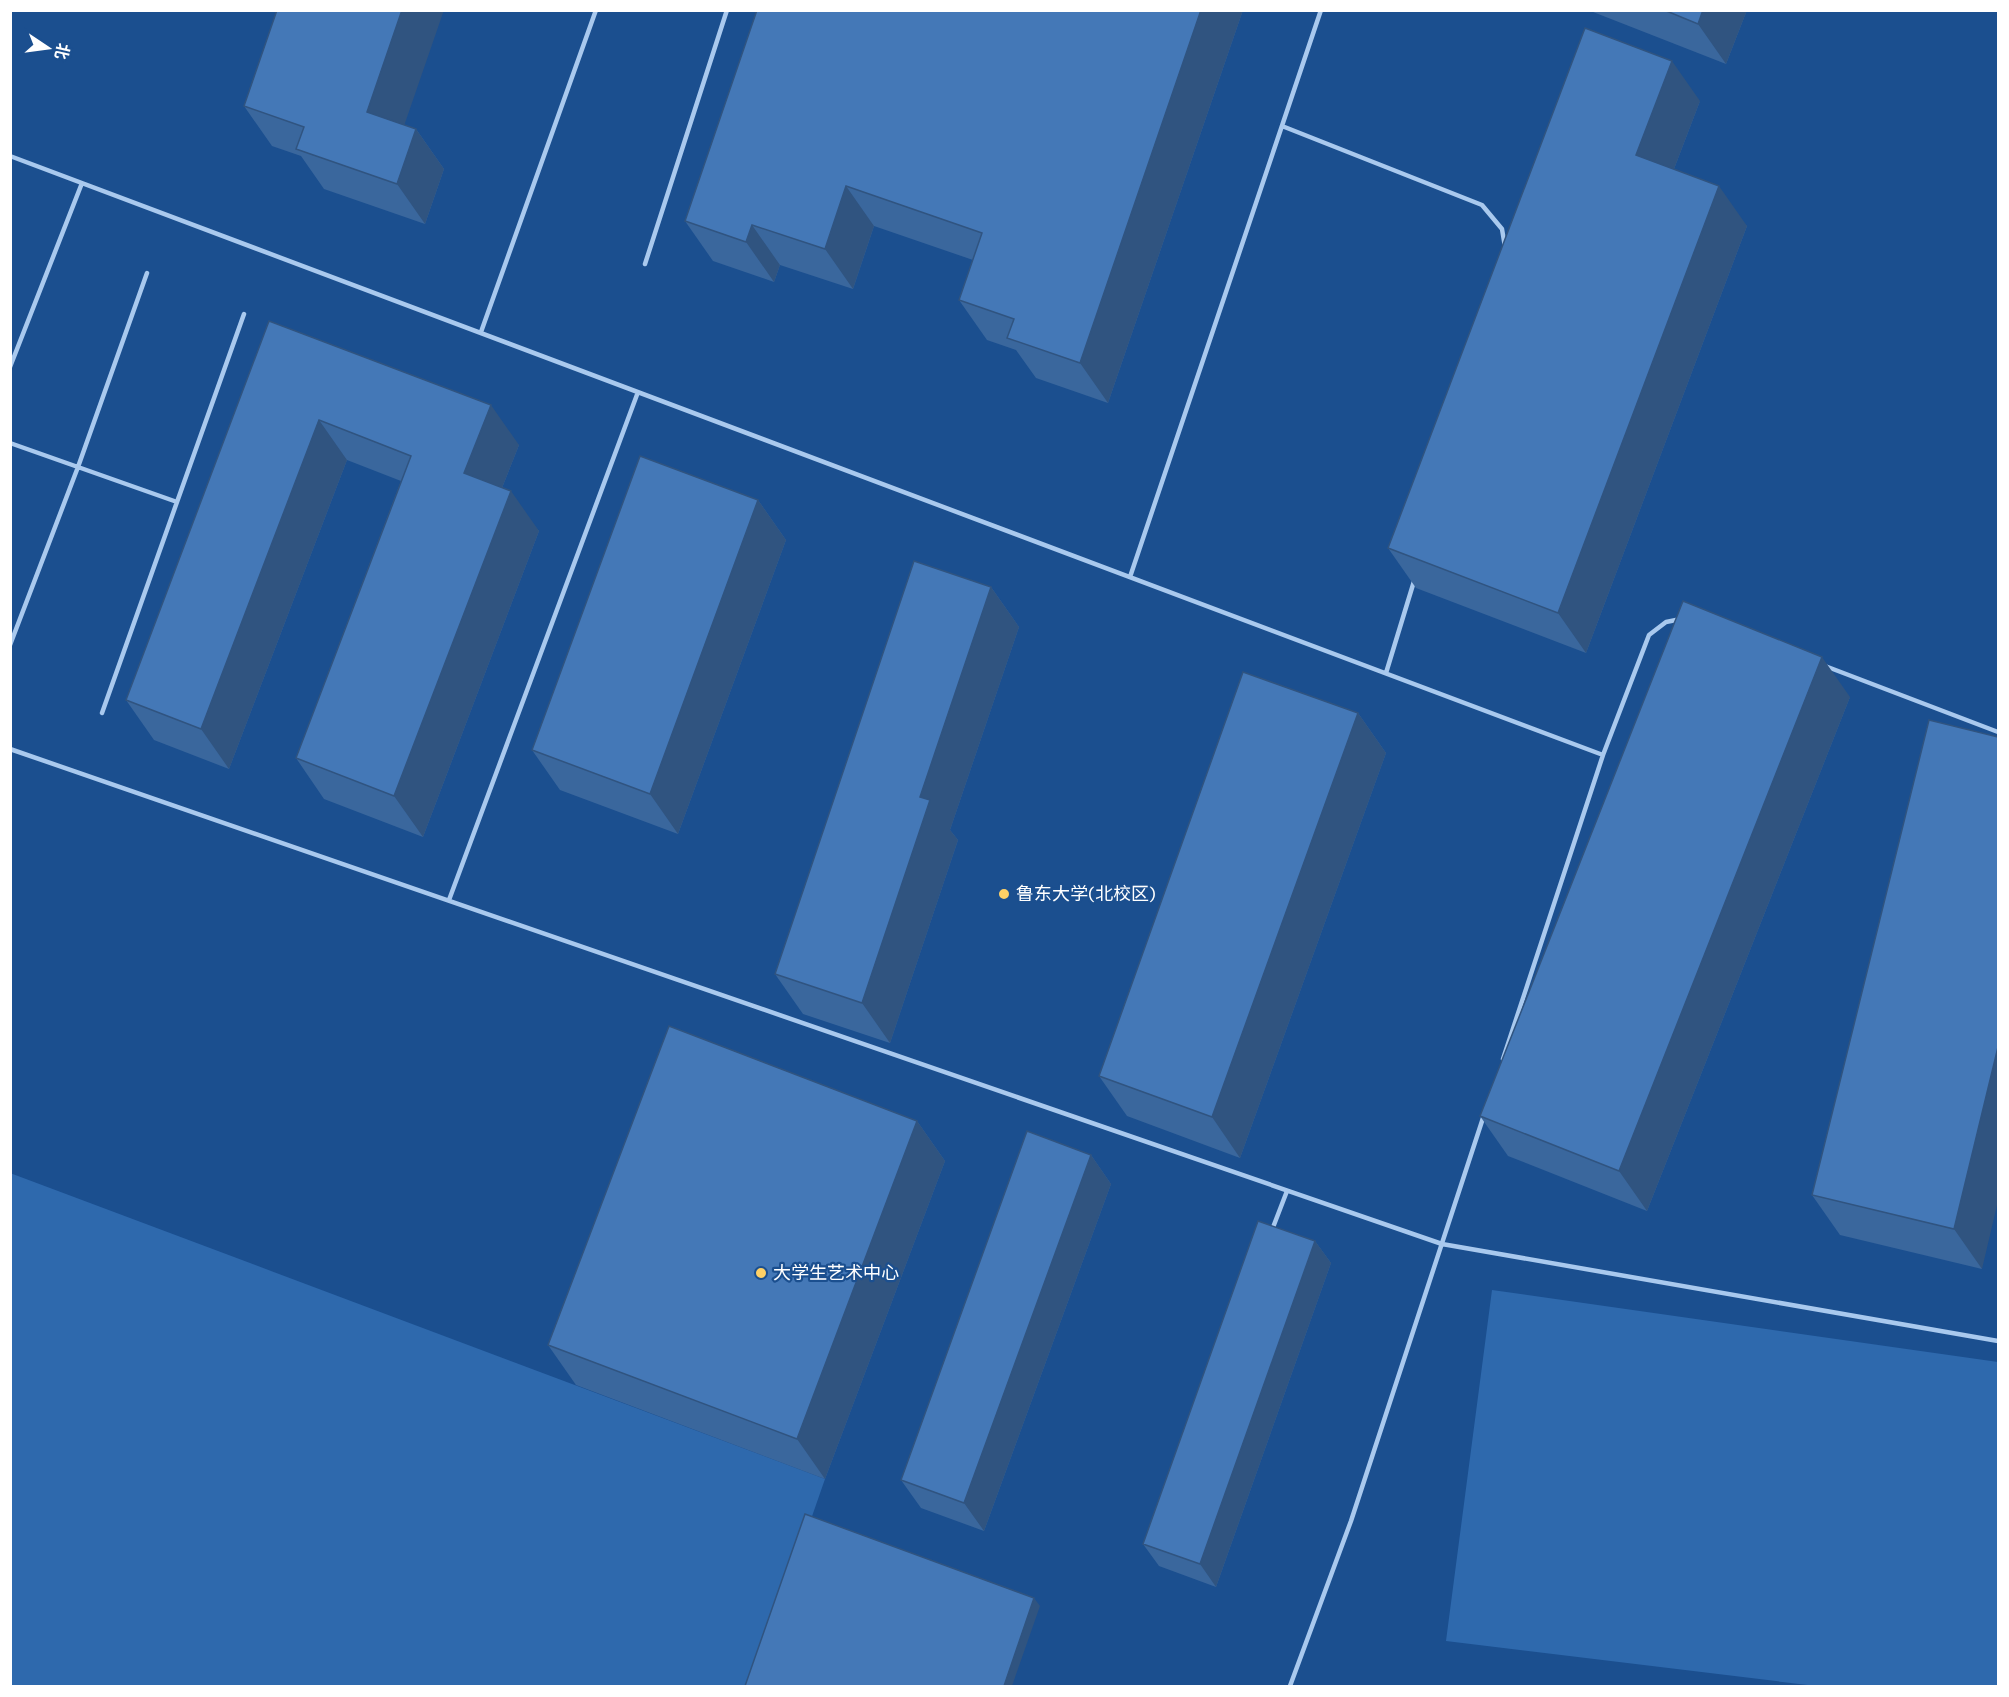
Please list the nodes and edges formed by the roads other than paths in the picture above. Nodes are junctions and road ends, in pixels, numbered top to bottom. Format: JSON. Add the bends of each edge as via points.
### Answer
{"nodes":[{"id":1,"x":596,"y":10,"type":"edge"},
{"id":2,"x":727,"y":10,"type":"edge"},
{"id":3,"x":1321,"y":10,"type":"edge"},
{"id":4,"x":1282,"y":126,"type":"junction"},
{"id":5,"x":10,"y":156,"type":"edge"},
{"id":6,"x":82,"y":183,"type":"junction"},
{"id":7,"x":1505,"y":250,"type":"edge"},
{"id":8,"x":645,"y":264,"type":"dead end"},
{"id":9,"x":147,"y":273,"type":"dead end"},
{"id":10,"x":244,"y":314,"type":"dead end"},
{"id":11,"x":481,"y":332,"type":"junction"},
{"id":12,"x":10,"y":367,"type":"edge"},
{"id":13,"x":638,"y":392,"type":"junction"},
{"id":14,"x":10,"y":443,"type":"edge"},
{"id":15,"x":78,"y":467,"type":"junction"},
{"id":16,"x":177,"y":502,"type":"junction"},
{"id":17,"x":1416,"y":573,"type":"edge"},
{"id":18,"x":1130,"y":577,"type":"junction"},
{"id":19,"x":1685,"y":619,"type":"edge"},
{"id":20,"x":10,"y":645,"type":"edge"},
{"id":21,"x":1814,"y":662,"type":"edge"},
{"id":22,"x":1386,"y":674,"type":"junction"},
{"id":23,"x":102,"y":713,"type":"dead end"},
{"id":24,"x":1998,"y":732,"type":"edge"},
{"id":25,"x":10,"y":749,"type":"edge"},
{"id":26,"x":1603,"y":755,"type":"junction"},
{"id":27,"x":449,"y":900,"type":"junction"},
{"id":28,"x":1502,"y":1062,"type":"edge"},
{"id":29,"x":1487,"y":1108,"type":"edge"},
{"id":30,"x":1287,"y":1191,"type":"junction"},
{"id":31,"x":1270,"y":1234,"type":"edge"},
{"id":32,"x":1442,"y":1244,"type":"junction"},
{"id":33,"x":1998,"y":1341,"type":"edge"},
{"id":34,"x":1290,"y":1686,"type":"edge"}],
"edges":[{"from":1,"to":11,"type":"lane"},
{"from":2,"to":8,"type":"lane"},
{"from":3,"to":4,"type":"lane"},
{"from":4,"to":7,"type":"lane","via":[[1482,206],[1502,229]]},
{"from":4,"to":18,"type":"lane"},
{"from":5,"to":6,"type":"lane"},
{"from":6,"to":11,"type":"lane"},
{"from":6,"to":12,"type":"lane"},
{"from":9,"to":15,"type":"lane"},
{"from":10,"to":16,"type":"lane"},
{"from":11,"to":13,"type":"lane"},
{"from":13,"to":18,"type":"lane"},
{"from":13,"to":27,"type":"lane"},
{"from":14,"to":15,"type":"lane"},
{"from":15,"to":16,"type":"lane"},
{"from":15,"to":20,"type":"lane"},
{"from":16,"to":23,"type":"lane"},
{"from":17,"to":22,"type":"lane"},
{"from":18,"to":22,"type":"lane"},
{"from":19,"to":26,"type":"lane","via":[[1666,622],[1649,635]]},
{"from":21,"to":24,"type":"lane"},
{"from":22,"to":26,"type":"lane"},
{"from":25,"to":27,"type":"lane"},
{"from":26,"to":28,"type":"lane"},
{"from":27,"to":30,"type":"lane"},
{"from":29,"to":32,"type":"lane"},
{"from":30,"to":31,"type":"lane"},
{"from":30,"to":32,"type":"lane"},
{"from":32,"to":33,"type":"lane"},
{"from":32,"to":34,"type":"lane","via":[[1351,1521]]}]}
